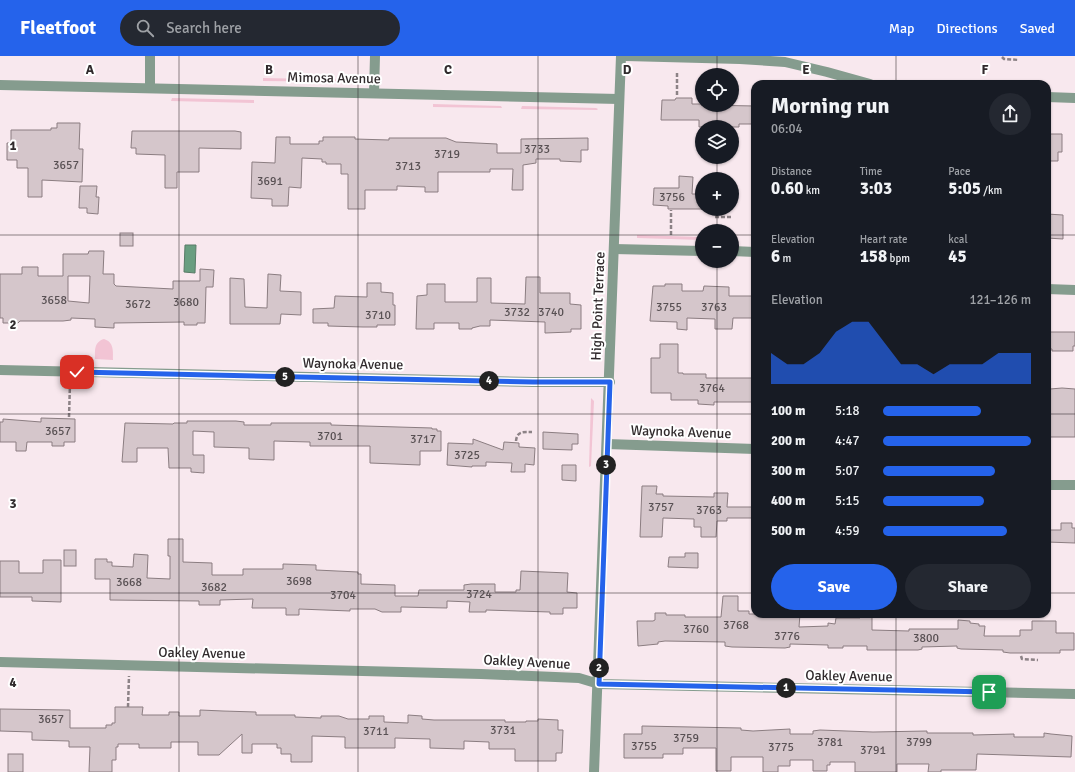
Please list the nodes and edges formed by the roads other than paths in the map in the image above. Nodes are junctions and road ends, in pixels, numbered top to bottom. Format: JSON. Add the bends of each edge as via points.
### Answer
{"nodes":[{"id":1,"x":150,"y":56,"type":"edge"},
{"id":2,"x":375,"y":56,"type":"edge"},
{"id":3,"x":621,"y":56,"type":"edge"},
{"id":4,"x":626,"y":56,"type":"edge"},
{"id":5,"x":856,"y":80,"type":"edge"},
{"id":6,"x":0,"y":86,"type":"edge"},
{"id":7,"x":150,"y":88,"type":"junction"},
{"id":8,"x":374,"y":93,"type":"junction"},
{"id":9,"x":1051,"y":97,"type":"edge"},
{"id":10,"x":1075,"y":98,"type":"edge"},
{"id":11,"x":620,"y":99,"type":"junction"},
{"id":12,"x":614,"y":249,"type":"junction"},
{"id":13,"x":695,"y":251,"type":"edge"},
{"id":14,"x":739,"y":251,"type":"edge"},
{"id":15,"x":751,"y":252,"type":"edge"},
{"id":16,"x":1051,"y":289,"type":"edge"},
{"id":17,"x":1075,"y":290,"type":"edge"},
{"id":18,"x":0,"y":370,"type":"edge"},
{"id":19,"x":610,"y":382,"type":"junction"},
{"id":20,"x":607,"y":444,"type":"junction"},
{"id":21,"x":751,"y":449,"type":"edge"},
{"id":22,"x":1051,"y":485,"type":"edge"},
{"id":23,"x":1075,"y":485,"type":"edge"},
{"id":24,"x":0,"y":662,"type":"edge"},
{"id":25,"x":599,"y":684,"type":"junction"},
{"id":26,"x":1075,"y":694,"type":"edge"},
{"id":27,"x":594,"y":772,"type":"edge"}],
"edges":[{"from":1,"to":7,"type":"street"},
{"from":2,"to":8,"type":"street"},
{"from":3,"to":11,"type":"street","name":"High Point Terrace"},
{"from":4,"to":5,"type":"street","via":[[785,62]]},
{"from":6,"to":7,"type":"street","name":"Mimosa Avenue"},
{"from":7,"to":8,"type":"street","name":"Mimosa Avenue"},
{"from":8,"to":11,"type":"street","name":"Mimosa Avenue"},
{"from":9,"to":10,"type":"street"},
{"from":11,"to":12,"type":"street","name":"High Point Terrace"},
{"from":12,"to":13,"type":"street"},
{"from":12,"to":19,"type":"street","name":"High Point Terrace"},
{"from":14,"to":15,"type":"street"},
{"from":16,"to":17,"type":"street"},
{"from":18,"to":19,"type":"street","name":"Waynoka Avenue"},
{"from":19,"to":20,"type":"street","name":"High Point Terrace"},
{"from":20,"to":21,"type":"street","name":"Waynoka Avenue"},
{"from":20,"to":25,"type":"street","name":"High Point Terrace"},
{"from":22,"to":23,"type":"street"},
{"from":24,"to":25,"type":"street","name":"Oakley Avenue","via":[[481,674],[579,678]]},
{"from":25,"to":26,"type":"street","name":"Oakley Avenue"},
{"from":25,"to":27,"type":"street","name":"High Point Terrace"}]}
